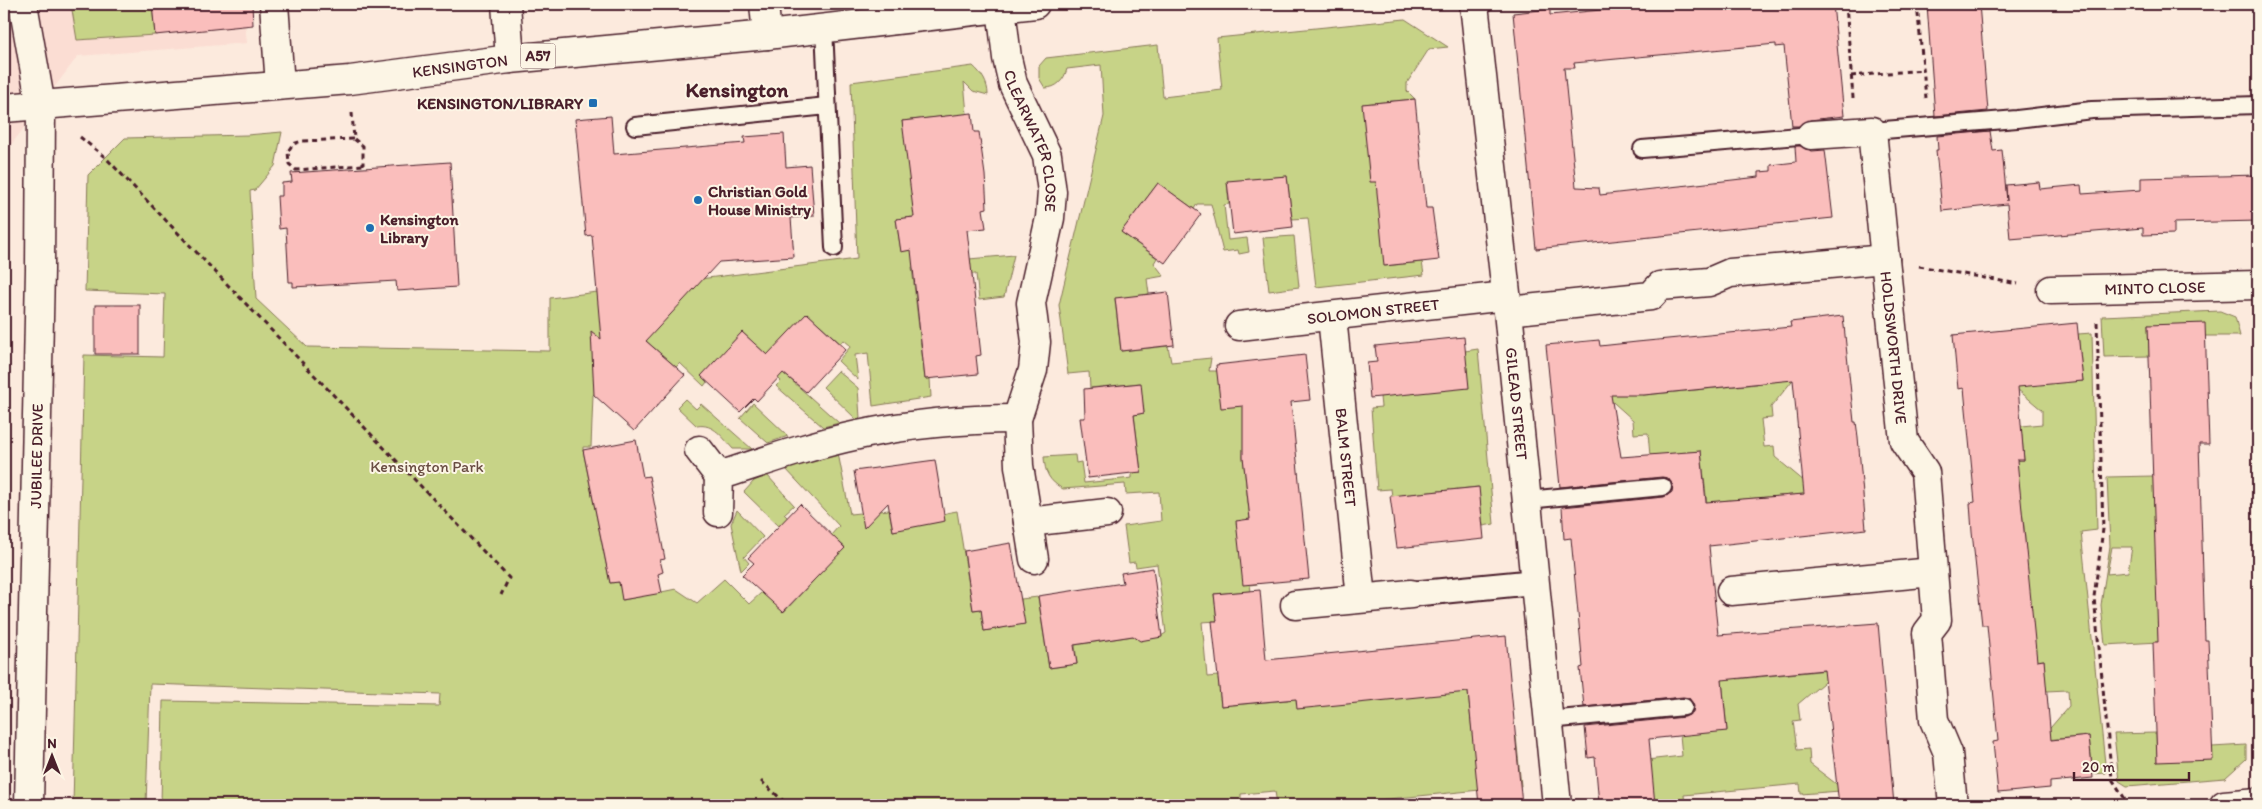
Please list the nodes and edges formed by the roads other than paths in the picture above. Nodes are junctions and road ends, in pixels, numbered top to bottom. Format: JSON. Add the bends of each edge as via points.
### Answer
{"nodes":[{"id":1,"x":23,"y":4,"type":"edge"},
{"id":2,"x":274,"y":4,"type":"edge"},
{"id":3,"x":506,"y":4,"type":"edge"},
{"id":4,"x":764,"y":4,"type":"edge"},
{"id":5,"x":1035,"y":4,"type":"edge"},
{"id":6,"x":1474,"y":4,"type":"edge"},
{"id":7,"x":1001,"y":8,"type":"junction"},
{"id":8,"x":824,"y":28,"type":"junction"},
{"id":9,"x":767,"y":34,"type":"junction"},
{"id":10,"x":510,"y":59,"type":"junction"},
{"id":11,"x":280,"y":85,"type":"junction"},
{"id":12,"x":2258,"y":105,"type":"edge"},
{"id":13,"x":41,"y":106,"type":"junction"},
{"id":14,"x":827,"y":106,"type":"junction"},
{"id":15,"x":4,"y":108,"type":"edge"},
{"id":16,"x":635,"y":126,"type":"dead end"},
{"id":17,"x":1864,"y":132,"type":"junction"},
{"id":18,"x":1811,"y":135,"type":"joint"},
{"id":19,"x":1642,"y":150,"type":"dead end"},
{"id":20,"x":834,"y":248,"type":"dead end"},
{"id":21,"x":1885,"y":259,"type":"junction"},
{"id":22,"x":2258,"y":284,"type":"edge"},
{"id":23,"x":2051,"y":290,"type":"road end"},
{"id":24,"x":1507,"y":303,"type":"junction"},
{"id":25,"x":1332,"y":317,"type":"junction"},
{"id":26,"x":1239,"y":326,"type":"dead end"},
{"id":27,"x":1017,"y":419,"type":"junction"},
{"id":28,"x":700,"y":450,"type":"dead end"},
{"id":29,"x":719,"y":476,"type":"junction"},
{"id":30,"x":1662,"y":487,"type":"dead end"},
{"id":31,"x":1527,"y":500,"type":"junction"},
{"id":32,"x":718,"y":512,"type":"dead end"},
{"id":33,"x":1107,"y":514,"type":"dead end"},
{"id":34,"x":1028,"y":522,"type":"junction"},
{"id":35,"x":1034,"y":559,"type":"dead end"},
{"id":36,"x":1934,"y":572,"type":"junction"},
{"id":37,"x":1536,"y":582,"type":"junction"},
{"id":38,"x":1731,"y":591,"type":"dead end"},
{"id":39,"x":1412,"y":594,"type":"joint"},
{"id":40,"x":1362,"y":598,"type":"junction"},
{"id":41,"x":1295,"y":606,"type":"dead end"},
{"id":42,"x":1684,"y":707,"type":"dead end"},
{"id":43,"x":1549,"y":720,"type":"junction"},
{"id":44,"x":2258,"y":802,"type":"edge"},
{"id":45,"x":29,"y":805,"type":"edge"},
{"id":46,"x":1557,"y":805,"type":"edge"},
{"id":47,"x":1953,"y":805,"type":"edge"},
{"id":48,"x":2224,"y":805,"type":"edge"}],
"edges":[{"from":1,"to":13,"type":"street","name":"JUBILEE DRIVE"},
{"from":2,"to":11,"type":"street"},
{"from":3,"to":10,"type":"street"},
{"from":4,"to":9,"type":"street"},
{"from":5,"to":7,"type":"street","name":"KENSINGTON","number":"A57"},
{"from":6,"to":24,"type":"street","name":"GILEAD STREET"},
{"from":7,"to":8,"type":"street","name":"KENSINGTON","number":"A57"},
{"from":7,"to":27,"type":"street","name":"CLEARWATER CLOSE","via":[[1007,58],[1014,84],[1047,155],[1052,192],[1050,218],[1031,303],[1036,342],[1033,370]]},
{"from":8,"to":9,"type":"street","name":"KENSINGTON","number":"A57"},
{"from":8,"to":14,"type":"lane"},
{"from":9,"to":10,"type":"street","name":"KENSINGTON","number":"A57"},
{"from":10,"to":11,"type":"street","name":"KENSINGTON","number":"A57","via":[[350,80]]},
{"from":11,"to":13,"type":"street","name":"KENSINGTON","number":"A57"},
{"from":12,"to":17,"type":"lane","via":[[2092,110],[2017,120]]},
{"from":13,"to":15,"type":"street","name":"KENSINGTON","number":"A57"},
{"from":13,"to":45,"type":"street","name":"JUBILEE DRIVE"},
{"from":14,"to":16,"type":"lane"},
{"from":14,"to":20,"type":"lane"},
{"from":17,"to":18,"type":"street"},
{"from":17,"to":21,"type":"street"},
{"from":18,"to":19,"type":"lane"},
{"from":21,"to":24,"type":"street","name":"HOLDSWORTH DRIVE","via":[[1730,273],[1709,282],[1660,286],[1651,296]]},
{"from":21,"to":36,"type":"street","name":"HOLDSWORTH DRIVE","via":[[1904,441],[1926,472]]},
{"from":22,"to":23,"type":"street","name":"MINTO CLOSE"},
{"from":24,"to":25,"type":"street","name":"SOLOMON STREET"},
{"from":24,"to":31,"type":"street","name":"GILEAD STREET"},
{"from":25,"to":26,"type":"street","name":"SOLOMON STREET"},
{"from":25,"to":40,"type":"street","name":"BALM STREET"},
{"from":27,"to":29,"type":"street","via":[[966,419],[860,434]]},
{"from":27,"to":34,"type":"street","name":"CLEARWATER CLOSE","via":[[1019,466]]},
{"from":28,"to":29,"type":"street"},
{"from":29,"to":32,"type":"street"},
{"from":30,"to":31,"type":"lane"},
{"from":31,"to":37,"type":"street","name":"GILEAD STREET"},
{"from":33,"to":34,"type":"street"},
{"from":34,"to":35,"type":"street","name":"CLEARWATER CLOSE"},
{"from":36,"to":38,"type":"street"},
{"from":36,"to":47,"type":"street","name":"HOLDSWORTH DRIVE","via":[[1937,620],[1927,633],[1934,720],[1948,753]]},
{"from":37,"to":39,"type":"street"},
{"from":37,"to":43,"type":"street","name":"GILEAD STREET"},
{"from":39,"to":40,"type":"street"},
{"from":40,"to":41,"type":"street"},
{"from":42,"to":43,"type":"lane"},
{"from":43,"to":46,"type":"street","name":"GILEAD STREET"},
{"from":44,"to":48,"type":"street"}]}
